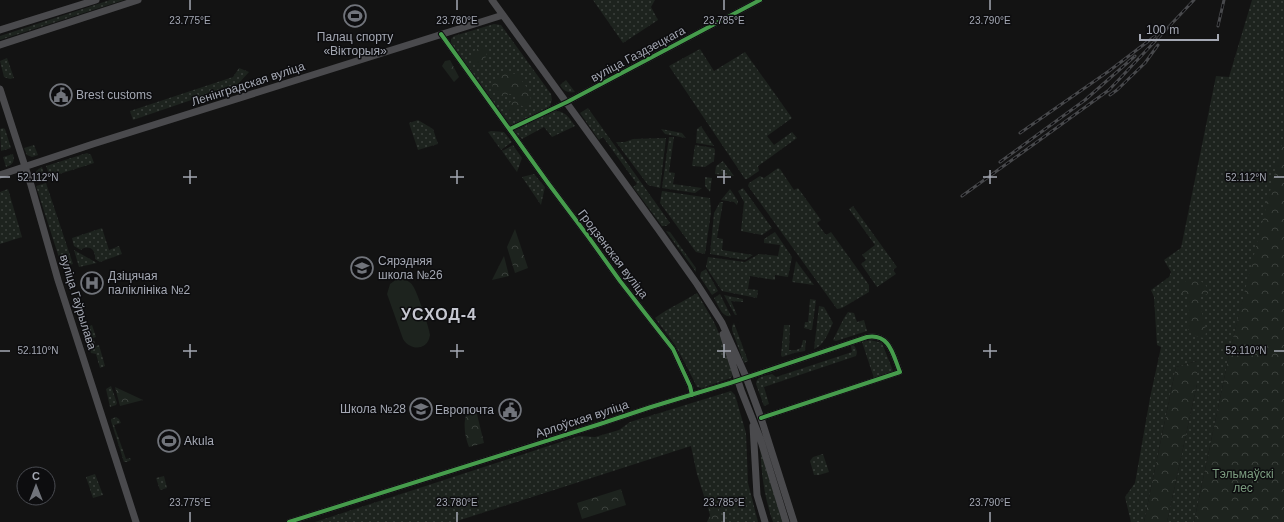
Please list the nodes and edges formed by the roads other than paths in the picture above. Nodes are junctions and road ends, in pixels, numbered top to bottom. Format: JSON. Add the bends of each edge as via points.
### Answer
{"nodes":[{"id":1,"x":96,"y":0,"type":"edge"},
{"id":2,"x":138,"y":0,"type":"edge"},
{"id":3,"x":492,"y":0,"type":"edge"},
{"id":4,"x":760,"y":0,"type":"edge"},
{"id":5,"x":502,"y":15,"type":"junction"},
{"id":6,"x":0,"y":30,"type":"edge"},
{"id":7,"x":441,"y":34,"type":"junction"},
{"id":8,"x":0,"y":44,"type":"edge"},
{"id":9,"x":0,"y":89,"type":"edge"},
{"id":10,"x":567,"y":102,"type":"junction"},
{"id":11,"x":510,"y":129,"type":"junction"},
{"id":12,"x":25,"y":167,"type":"junction"},
{"id":13,"x":0,"y":175,"type":"edge"},
{"id":14,"x":716,"y":313,"type":"junction"},
{"id":15,"x":746,"y":377,"type":"junction"},
{"id":16,"x":738,"y":380,"type":"junction"},
{"id":17,"x":692,"y":395,"type":"junction"},
{"id":18,"x":752,"y":418,"type":"junction"},
{"id":19,"x":761,"y":418,"type":"junction"},
{"id":20,"x":136,"y":522,"type":"edge"},
{"id":21,"x":289,"y":522,"type":"edge"},
{"id":22,"x":765,"y":522,"type":"edge"},
{"id":23,"x":786,"y":522,"type":"edge"},
{"id":24,"x":794,"y":522,"type":"edge"}],
"edges":[{"from":1,"to":6,"type":"main road"},
{"from":2,"to":8,"type":"main road"},
{"from":3,"to":5,"type":"main road"},
{"from":4,"to":10,"type":"street","name":"вуліца Газдзецкага"},
{"from":5,"to":7,"type":"main road","name":"Ленінградская вуліца"},
{"from":5,"to":10,"type":"main road"},
{"from":7,"to":11,"type":"street","name":"Гродзенская вуліца"},
{"from":7,"to":12,"type":"main road","name":"Ленінградская вуліца"},
{"from":9,"to":12,"type":"main road","name":"вуліца Гаўрылава"},
{"from":10,"to":11,"type":"street"},
{"from":10,"to":14,"type":"main road"},
{"from":11,"to":17,"type":"street","name":"Гродзенская вуліца","via":[[548,184],[673,349]]},
{"from":12,"to":13,"type":"main road","name":"Ленінградская вуліца"},
{"from":12,"to":20,"type":"main road","name":"вуліца Гаўрылава","via":[[58,280]]},
{"from":14,"to":15,"type":"main road","via":[[726,329]]},
{"from":14,"to":16,"type":"main road"},
{"from":15,"to":16,"type":"street","name":"Арлоўская вуліца"},
{"from":15,"to":19,"type":"main road"},
{"from":15,"to":19,"type":"street","name":"Арлоўская вуліца","via":[[874,336],[881,338],[888,345],[900,372]]},
{"from":16,"to":17,"type":"street","name":"Арлоўская вуліца"},
{"from":16,"to":18,"type":"main road"},
{"from":17,"to":21,"type":"street","name":"Арлоўская вуліца"},
{"from":18,"to":22,"type":"main road","via":[[757,495]]},
{"from":18,"to":23,"type":"main road"},
{"from":19,"to":24,"type":"main road"}]}
